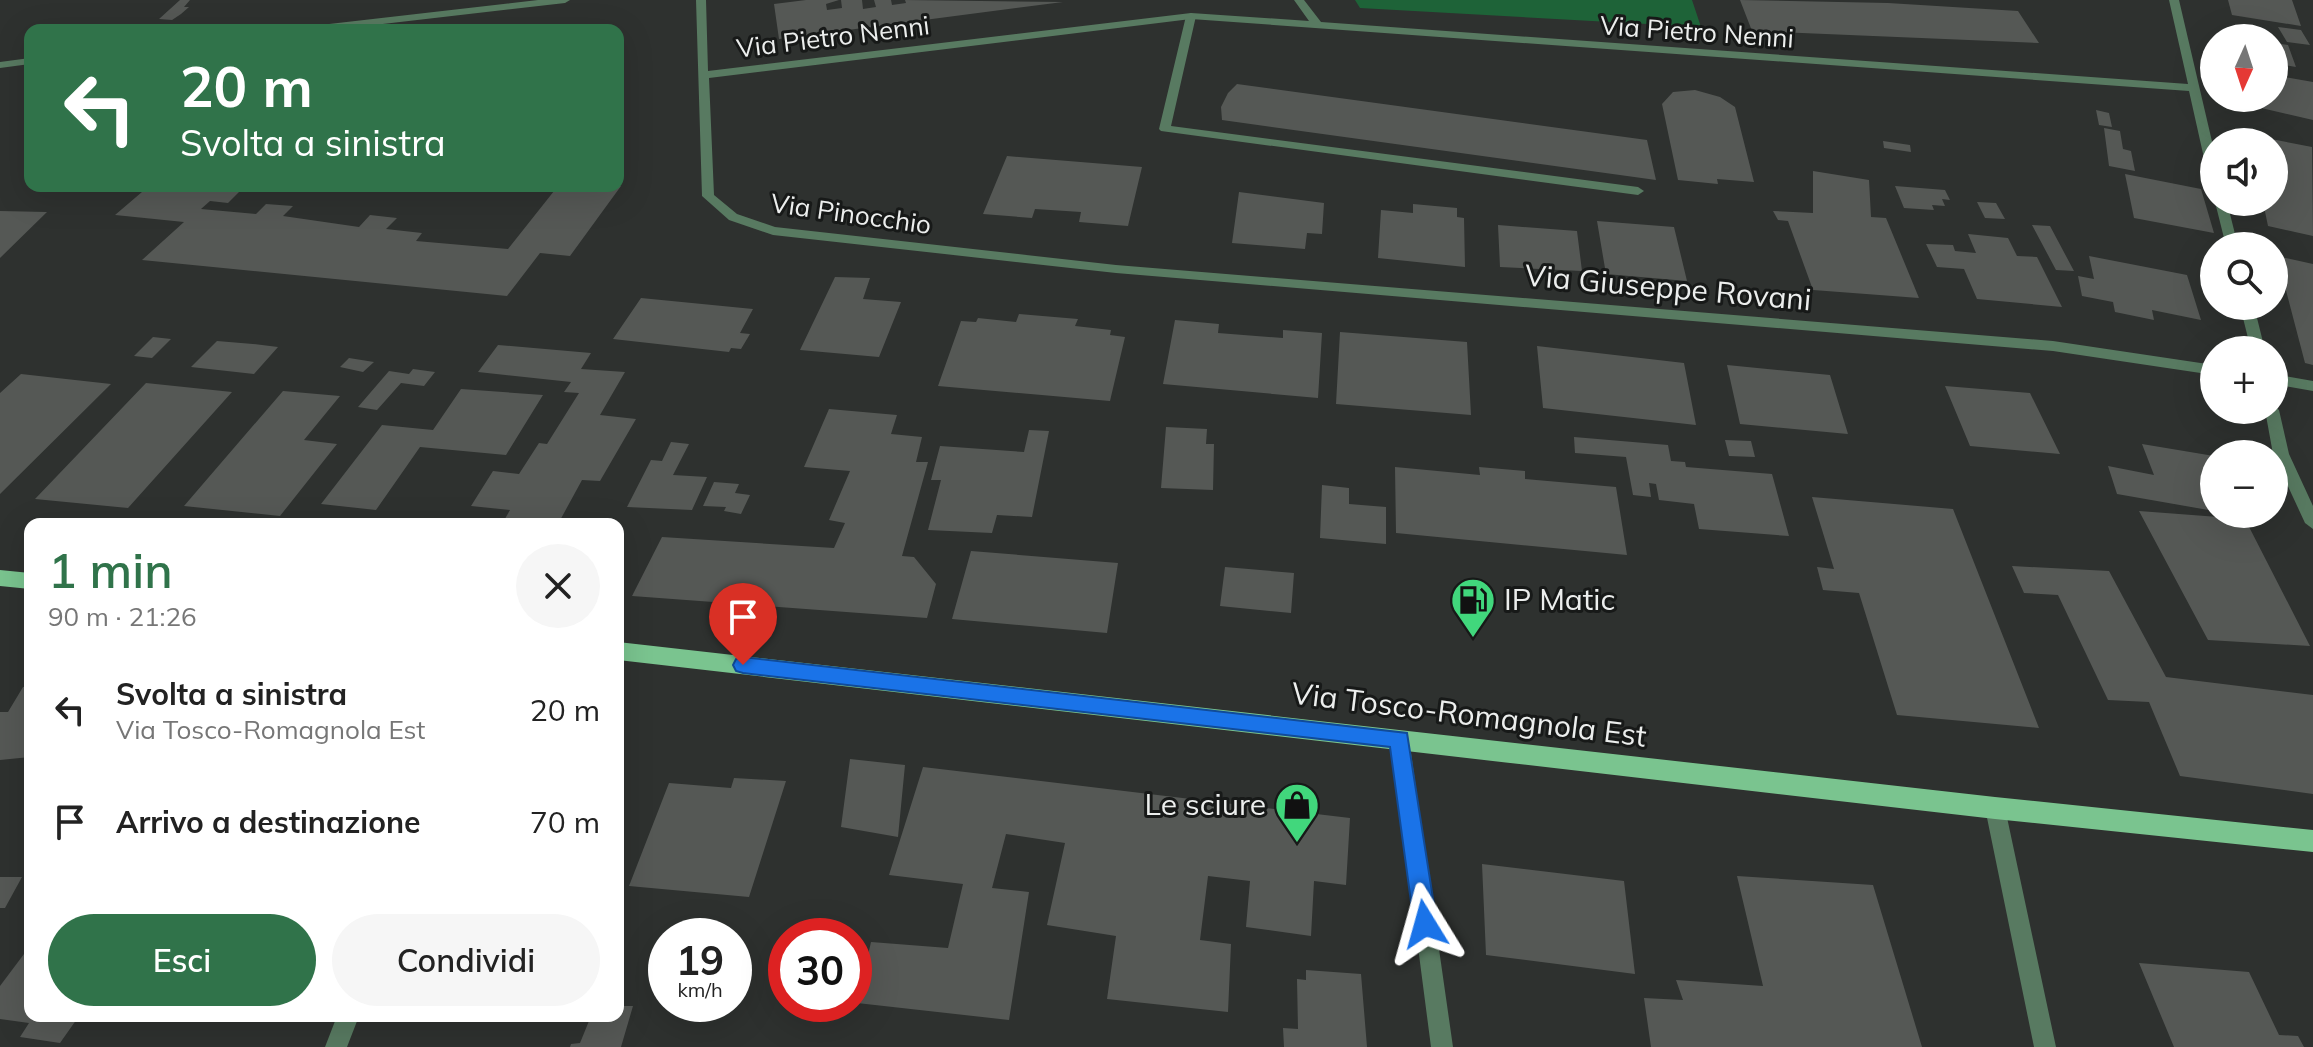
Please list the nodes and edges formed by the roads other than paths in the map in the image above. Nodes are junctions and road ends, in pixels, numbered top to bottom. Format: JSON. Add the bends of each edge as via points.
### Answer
{"nodes":[{"id":1,"x":565,"y":0,"type":"edge"},
{"id":2,"x":701,"y":0,"type":"edge"},
{"id":3,"x":1299,"y":0,"type":"edge"},
{"id":4,"x":2174,"y":0,"type":"edge"},
{"id":5,"x":1191,"y":16,"type":"junction"},
{"id":6,"x":355,"y":24,"type":"edge"},
{"id":7,"x":1318,"y":26,"type":"junction"},
{"id":8,"x":24,"y":62,"type":"edge"},
{"id":9,"x":0,"y":65,"type":"edge"},
{"id":10,"x":703,"y":75,"type":"junction"},
{"id":11,"x":2192,"y":88,"type":"junction"},
{"id":12,"x":2202,"y":128,"type":"edge"},
{"id":13,"x":1638,"y":191,"type":"dead end"},
{"id":14,"x":1116,"y":269,"type":"joint"},
{"id":15,"x":2200,"y":368,"type":"edge"},
{"id":16,"x":2288,"y":382,"type":"edge"},
{"id":17,"x":2313,"y":386,"type":"edge"},
{"id":18,"x":2275,"y":424,"type":"edge"},
{"id":19,"x":2313,"y":523,"type":"edge"},
{"id":20,"x":0,"y":578,"type":"edge"},
{"id":21,"x":24,"y":580,"type":"edge"},
{"id":22,"x":624,"y":652,"type":"edge"},
{"id":23,"x":1400,"y":739,"type":"junction"},
{"id":24,"x":1995,"y":808,"type":"junction"},
{"id":25,"x":2313,"y":841,"type":"edge"},
{"id":26,"x":346,"y":1022,"type":"edge"},
{"id":27,"x":336,"y":1047,"type":"edge"},
{"id":28,"x":1442,"y":1047,"type":"edge"},
{"id":29,"x":2045,"y":1047,"type":"edge"}],
"edges":[{"from":1,"to":6,"type":"street"},
{"from":2,"to":10,"type":"street","name":"Via Pietro Nenni"},
{"from":3,"to":7,"type":"street"},
{"from":4,"to":11,"type":"street"},
{"from":5,"to":7,"type":"street","name":"Via Pietro Nenni"},
{"from":5,"to":10,"type":"street","name":"Via Pietro Nenni"},
{"from":5,"to":13,"type":"street","via":[[1165,129]]},
{"from":7,"to":11,"type":"street","name":"Via Pietro Nenni"},
{"from":8,"to":9,"type":"street"},
{"from":10,"to":14,"type":"street","name":"Via Pinocchio","via":[[708,196],[733,217],[773,231],[835,240]]},
{"from":11,"to":12,"type":"street"},
{"from":14,"to":15,"type":"street","name":"Via Giuseppe Rovani","via":[[2053,346]]},
{"from":16,"to":17,"type":"street"},
{"from":18,"to":19,"type":"street","via":[[2281,454]]},
{"from":20,"to":21,"type":"main road"},
{"from":22,"to":23,"type":"main road","name":"Via Tosco-Romagnola Est"},
{"from":23,"to":24,"type":"main road","name":"Via Tosco-Romagnola Est"},
{"from":23,"to":28,"type":"street"},
{"from":24,"to":25,"type":"main road","name":"Via Tosco-Romagnola Est"},
{"from":24,"to":29,"type":"street"},
{"from":26,"to":27,"type":"street"}]}
